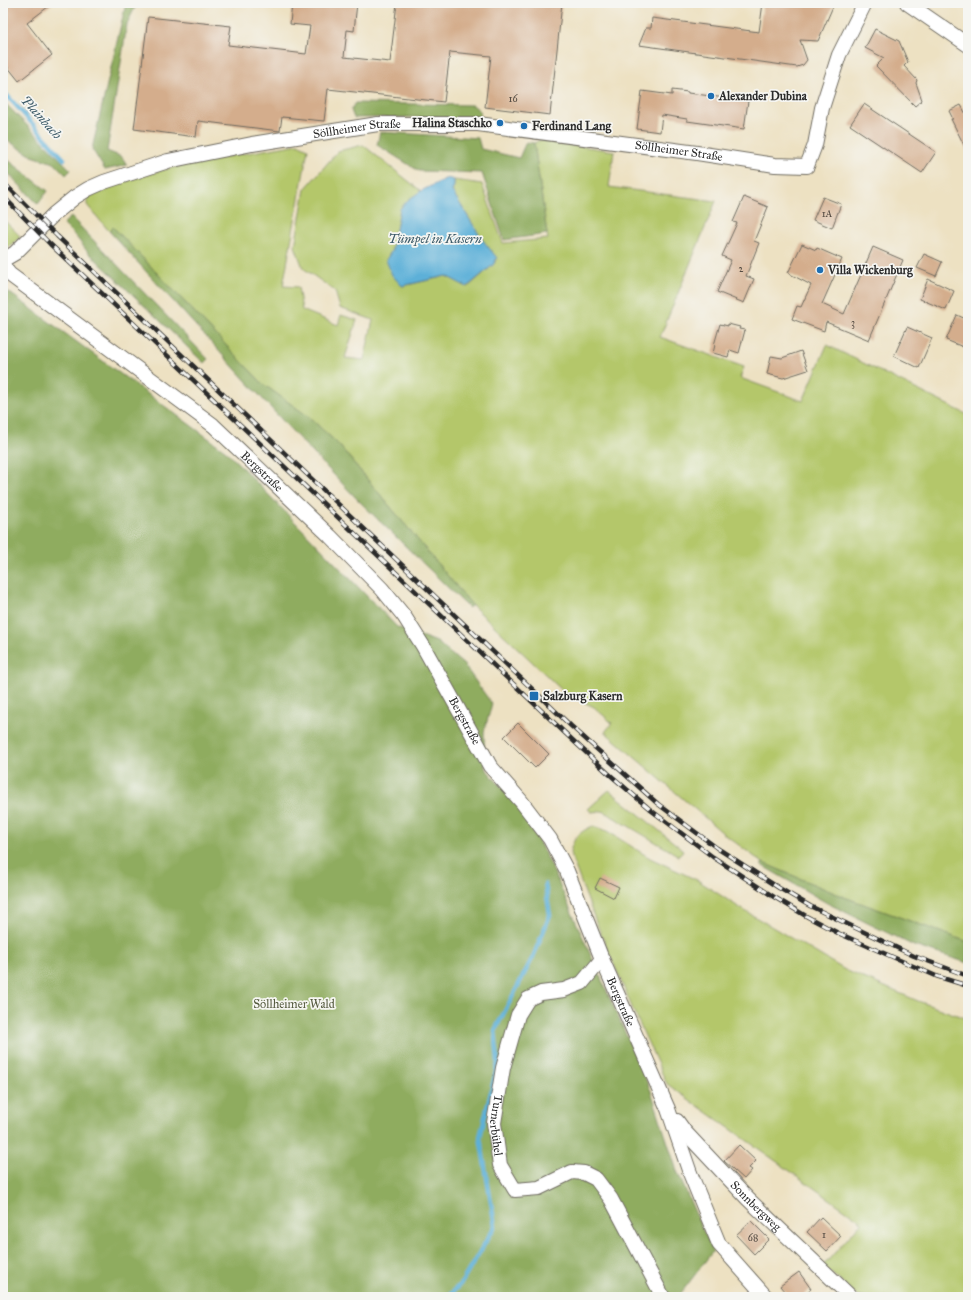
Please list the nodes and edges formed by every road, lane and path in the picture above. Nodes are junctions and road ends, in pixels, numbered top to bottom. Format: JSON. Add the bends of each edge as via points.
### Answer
{"nodes":[{"id":1,"x":864,"y":3,"type":"edge"},
{"id":2,"x":907,"y":3,"type":"edge"},
{"id":3,"x":968,"y":45,"type":"edge"},
{"id":4,"x":3,"y":260,"type":"edge"},
{"id":5,"x":3,"y":265,"type":"edge"},
{"id":6,"x":602,"y":959,"type":"junction"},
{"id":7,"x":668,"y":1109,"type":"junction"},
{"id":8,"x":663,"y":1297,"type":"edge"},
{"id":9,"x":766,"y":1297,"type":"edge"},
{"id":10,"x":851,"y":1297,"type":"edge"}],
"edges":[{"from":1,"to":4,"type":"street","name":"Söllheimer Straße","via":[[839,55],[807,166],[775,165],[478,124],[378,124],[252,144],[168,161],[104,182],[75,197],[15,253]]},
{"from":2,"to":3,"type":"street"},
{"from":5,"to":6,"type":"street","name":"Bergstraße","via":[[9,274],[213,425],[382,589],[404,616],[423,646],[490,766],[550,839],[567,871]]},
{"from":6,"to":7,"type":"street","name":"Bergstraße"},
{"from":6,"to":8,"type":"street","name":"Turnerbühel","via":[[582,983],[564,990],[541,993],[528,999],[518,1015],[503,1068],[494,1123],[500,1165],[515,1190],[539,1188],[572,1172],[584,1173],[596,1179],[611,1199]]},
{"from":7,"to":9,"type":"street","name":"Bergstraße","via":[[690,1173],[720,1244]]},
{"from":7,"to":10,"type":"street","name":"Sonnbergweg","via":[[685,1132],[748,1199]]}]}
